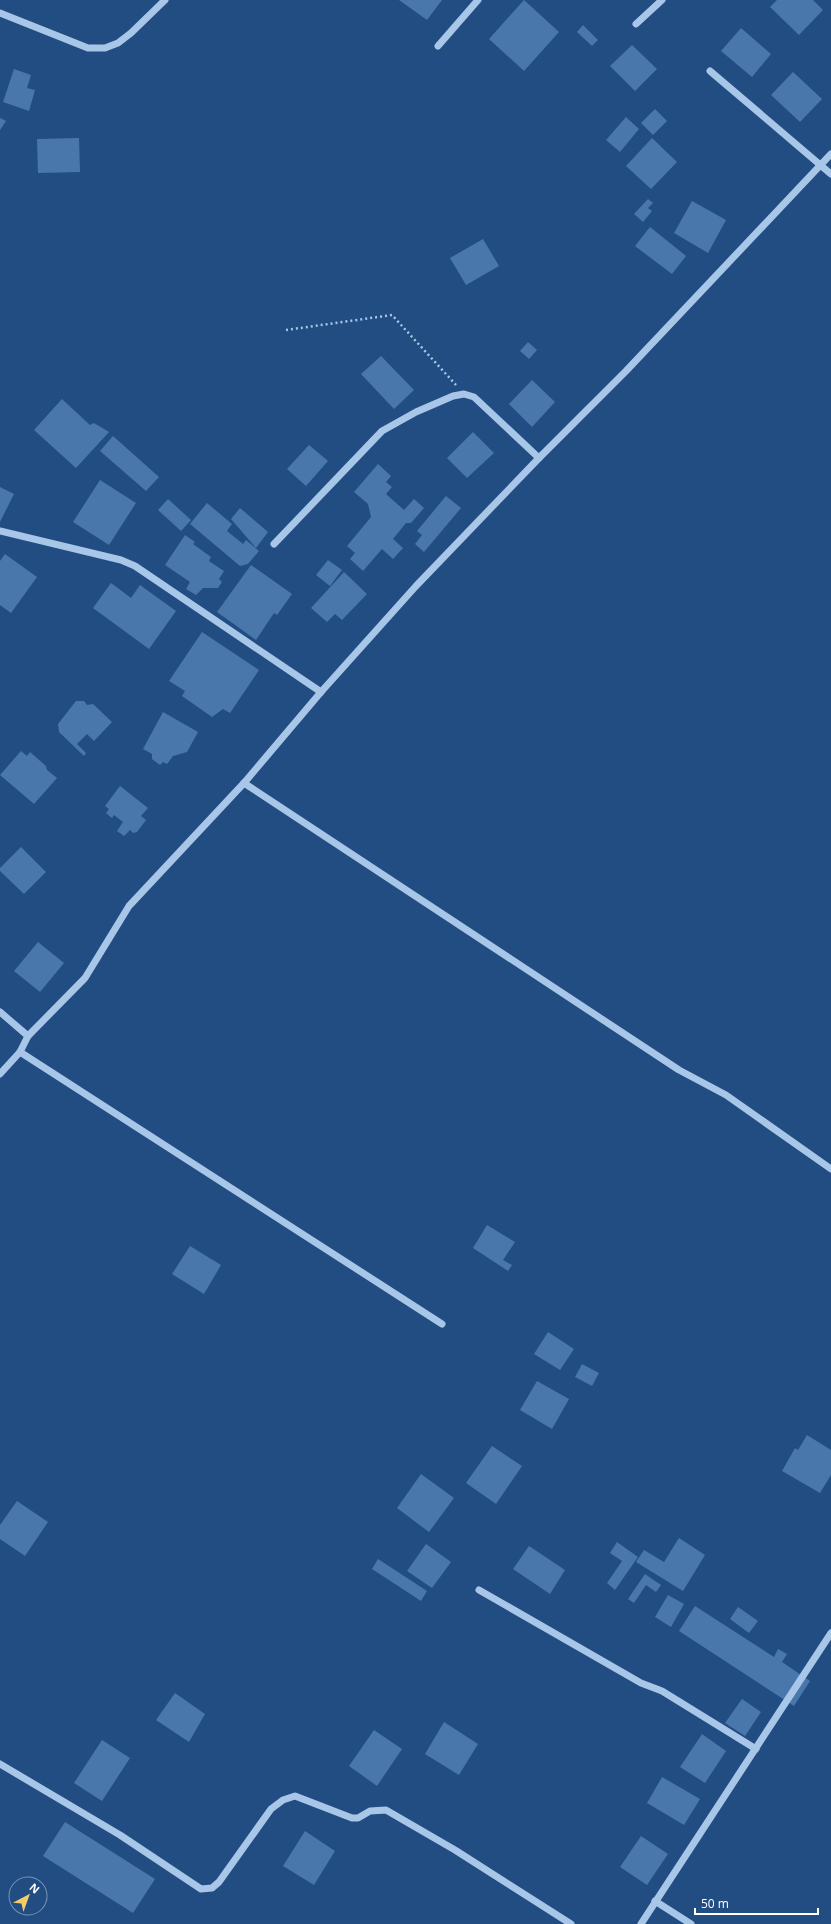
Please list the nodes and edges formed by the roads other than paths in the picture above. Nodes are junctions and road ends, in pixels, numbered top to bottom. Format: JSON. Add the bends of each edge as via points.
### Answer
{"nodes":[{"id":1,"x":165,"y":0,"type":"edge"},
{"id":2,"x":478,"y":0,"type":"edge"},
{"id":3,"x":662,"y":0,"type":"edge"},
{"id":4,"x":0,"y":13,"type":"edge"},
{"id":5,"x":636,"y":24,"type":"dead end"},
{"id":6,"x":438,"y":46,"type":"dead end"},
{"id":7,"x":710,"y":71,"type":"dead end"},
{"id":8,"x":831,"y":154,"type":"edge"},
{"id":9,"x":819,"y":165,"type":"junction"},
{"id":10,"x":831,"y":174,"type":"edge"},
{"id":11,"x":539,"y":458,"type":"junction"},
{"id":12,"x":0,"y":532,"type":"edge"},
{"id":13,"x":274,"y":544,"type":"dead end"},
{"id":14,"x":321,"y":692,"type":"junction"},
{"id":15,"x":244,"y":783,"type":"junction"},
{"id":16,"x":0,"y":1012,"type":"edge"},
{"id":17,"x":28,"y":1036,"type":"junction"},
{"id":18,"x":20,"y":1052,"type":"junction"},
{"id":19,"x":0,"y":1074,"type":"edge"},
{"id":20,"x":831,"y":1169,"type":"edge"},
{"id":21,"x":442,"y":1324,"type":"dead end"},
{"id":22,"x":479,"y":1590,"type":"dead end"},
{"id":23,"x":831,"y":1633,"type":"edge"},
{"id":24,"x":756,"y":1749,"type":"junction"},
{"id":25,"x":0,"y":1764,"type":"edge"},
{"id":26,"x":655,"y":1901,"type":"junction"},
{"id":27,"x":571,"y":1924,"type":"edge"},
{"id":28,"x":641,"y":1924,"type":"edge"},
{"id":29,"x":691,"y":1924,"type":"edge"}],
"edges":[{"from":1,"to":4,"type":"street","via":[[131,33],[118,43],[105,48],[88,48]]},
{"from":2,"to":6,"type":"street"},
{"from":3,"to":5,"type":"street"},
{"from":7,"to":9,"type":"street"},
{"from":8,"to":9,"type":"street"},
{"from":9,"to":10,"type":"street"},
{"from":9,"to":11,"type":"street","via":[[626,371]]},
{"from":11,"to":13,"type":"street","via":[[474,397],[464,394],[453,396],[422,409],[382,431]]},
{"from":11,"to":14,"type":"street","via":[[416,586]]},
{"from":12,"to":14,"type":"street","via":[[121,560],[135,566]]},
{"from":14,"to":15,"type":"street"},
{"from":15,"to":17,"type":"street","via":[[130,906],[85,978]]},
{"from":15,"to":20,"type":"street","via":[[678,1070],[726,1096]]},
{"from":16,"to":17,"type":"street"},
{"from":17,"to":18,"type":"street"},
{"from":18,"to":19,"type":"street"},
{"from":18,"to":21,"type":"street"},
{"from":22,"to":24,"type":"street","via":[[641,1683],[662,1690]]},
{"from":23,"to":24,"type":"street"},
{"from":24,"to":26,"type":"street"},
{"from":25,"to":27,"type":"street","via":[[120,1835],[201,1889],[212,1888],[219,1882],[271,1809],[283,1800],[295,1796],[352,1818],[358,1818],[370,1811],[386,1810],[455,1850]]},
{"from":26,"to":28,"type":"street"},
{"from":26,"to":29,"type":"street"}]}
